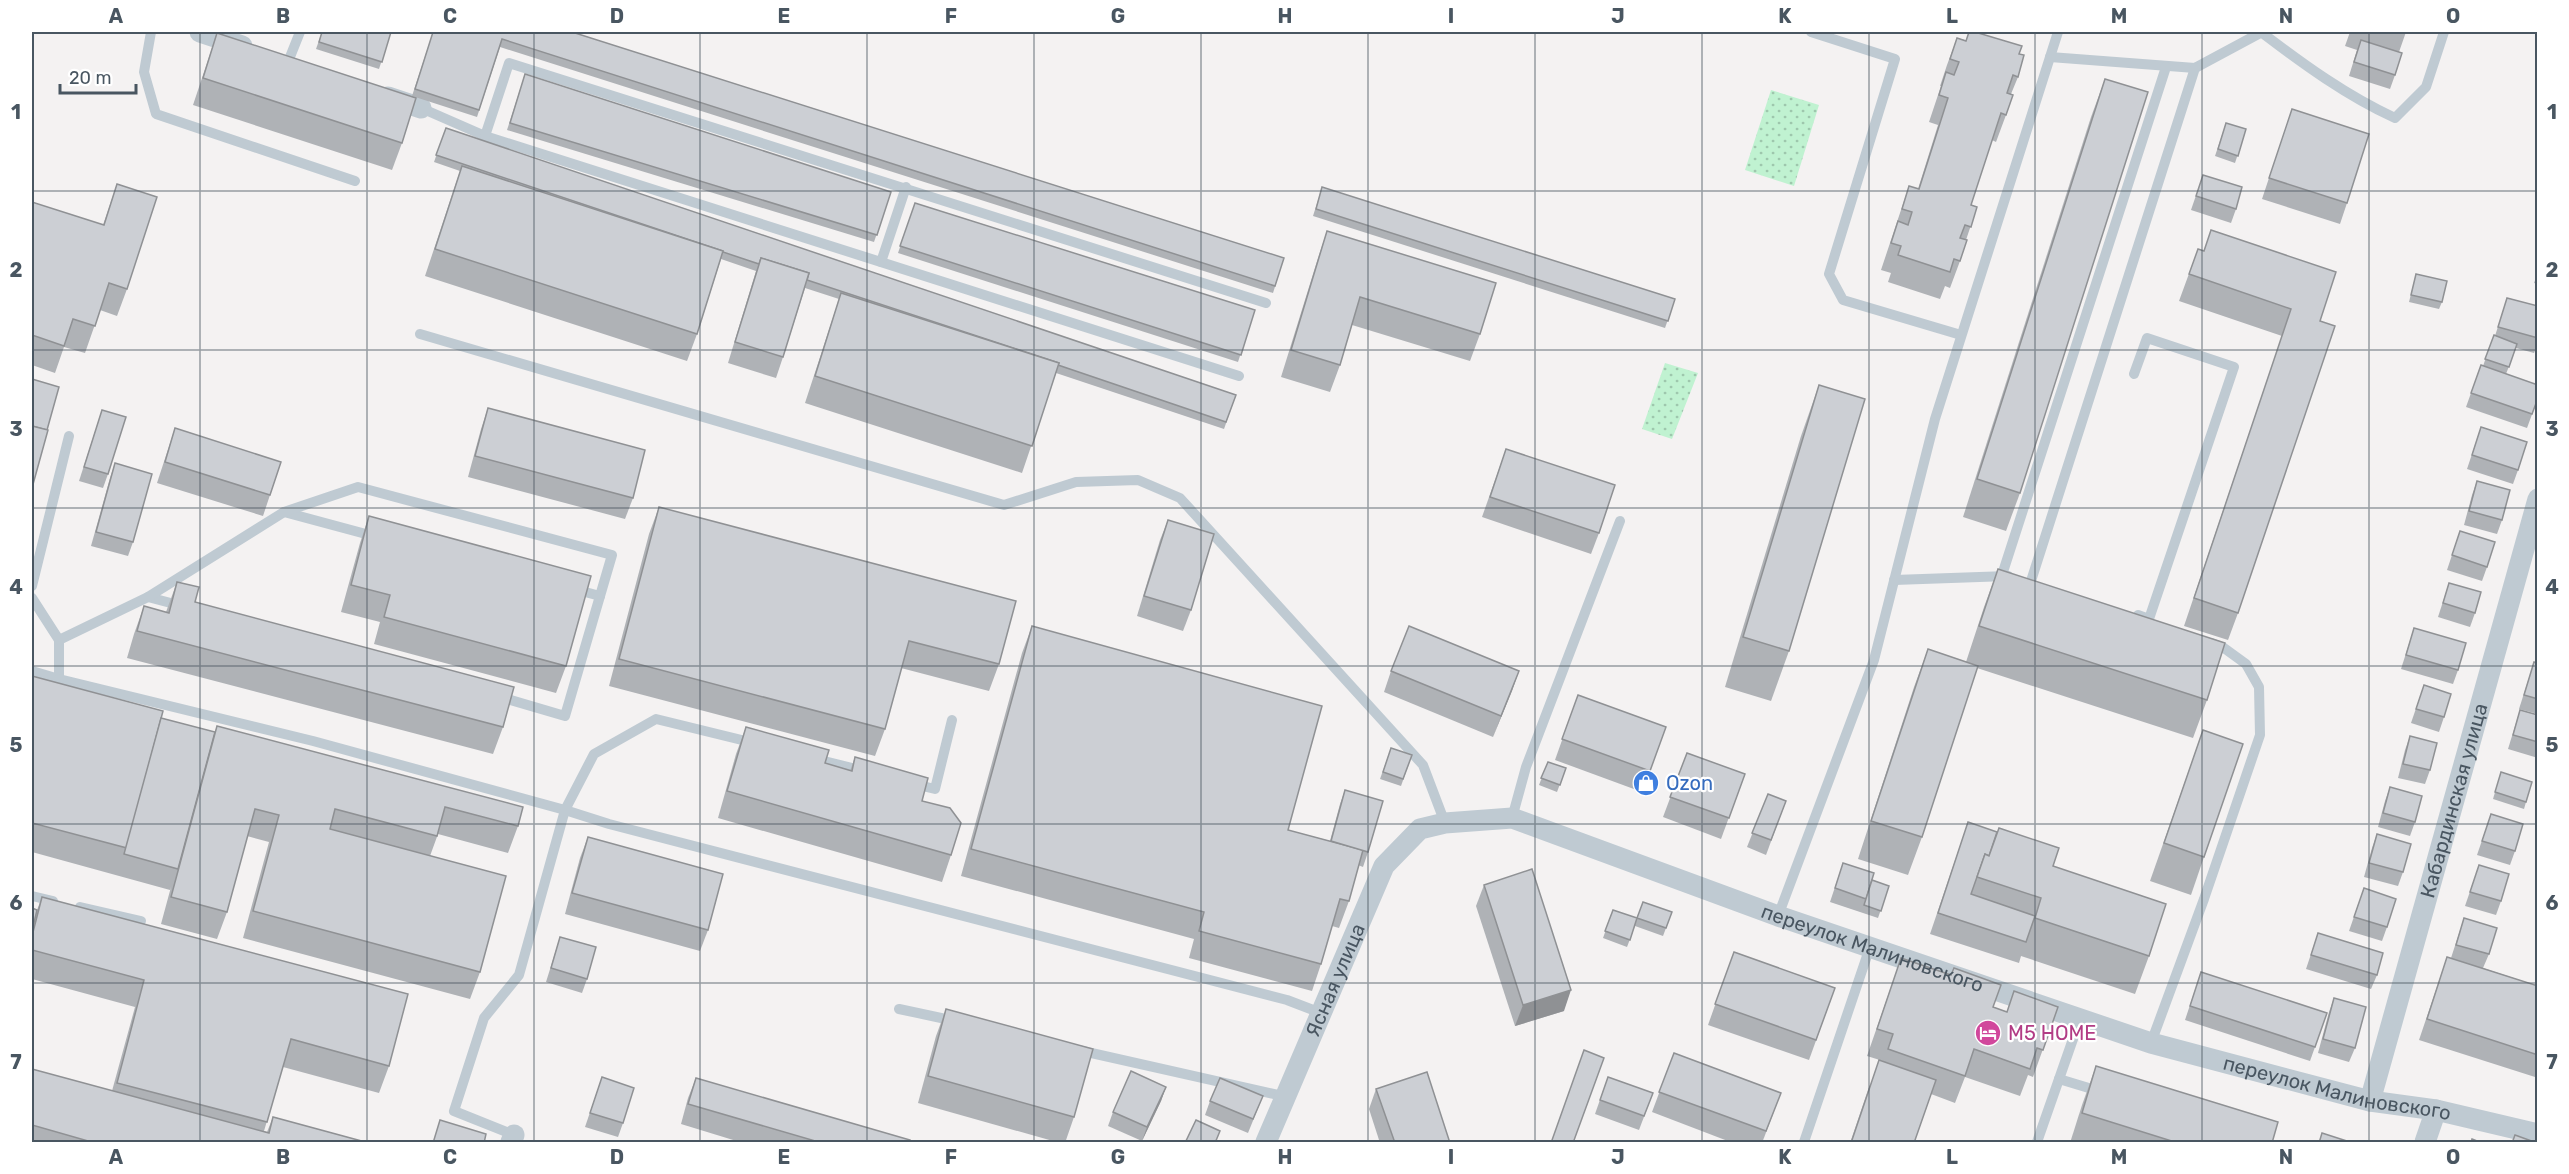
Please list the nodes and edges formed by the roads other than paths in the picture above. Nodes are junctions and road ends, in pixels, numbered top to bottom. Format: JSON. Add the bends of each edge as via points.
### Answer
{"nodes":[{"id":1,"x":151,"y":32,"type":"edge"},
{"id":2,"x":200,"y":32,"type":"edge"},
{"id":3,"x":300,"y":32,"type":"edge"},
{"id":4,"x":1811,"y":32,"type":"edge"},
{"id":5,"x":2058,"y":32,"type":"edge"},
{"id":6,"x":2262,"y":32,"type":"edge"},
{"id":7,"x":2444,"y":32,"type":"edge"},
{"id":8,"x":2050,"y":57,"type":"junction"},
{"id":9,"x":288,"y":62,"type":"junction"},
{"id":10,"x":2166,"y":67,"type":"junction"},
{"id":11,"x":2195,"y":68,"type":"junction"},
{"id":12,"x":310,"y":70,"type":"edge"},
{"id":13,"x":366,"y":89,"type":"edge"},
{"id":14,"x":421,"y":108,"type":"joint"},
{"id":15,"x":485,"y":136,"type":"junction"},
{"id":16,"x":355,"y":181,"type":"dead end"},
{"id":17,"x":906,"y":187,"type":"junction"},
{"id":18,"x":881,"y":262,"type":"junction"},
{"id":19,"x":1266,"y":303,"type":"dead end"},
{"id":20,"x":420,"y":334,"type":"dead end"},
{"id":21,"x":1961,"y":335,"type":"junction"},
{"id":22,"x":2134,"y":374,"type":"dead end"},
{"id":23,"x":1239,"y":376,"type":"dead end"},
{"id":24,"x":69,"y":436,"type":"dead end"},
{"id":25,"x":2538,"y":499,"type":"edge"},
{"id":26,"x":284,"y":512,"type":"junction"},
{"id":27,"x":1620,"y":521,"type":"dead end"},
{"id":28,"x":386,"y":539,"type":"edge"},
{"id":29,"x":2002,"y":575,"type":"junction"},
{"id":30,"x":1894,"y":580,"type":"junction"},
{"id":31,"x":32,"y":586,"type":"edge"},
{"id":32,"x":566,"y":587,"type":"edge"},
{"id":33,"x":600,"y":596,"type":"junction"},
{"id":34,"x":148,"y":597,"type":"junction"},
{"id":35,"x":32,"y":598,"type":"edge"},
{"id":36,"x":193,"y":610,"type":"edge"},
{"id":37,"x":2128,"y":612,"type":"edge"},
{"id":38,"x":59,"y":640,"type":"junction"},
{"id":39,"x":2202,"y":640,"type":"edge"},
{"id":40,"x":32,"y":671,"type":"edge"},
{"id":41,"x":59,"y":679,"type":"junction"},
{"id":42,"x":486,"y":693,"type":"edge"},
{"id":43,"x":952,"y":720,"type":"dead end"},
{"id":44,"x":761,"y":745,"type":"edge"},
{"id":45,"x":796,"y":754,"type":"edge"},
{"id":46,"x":877,"y":774,"type":"edge"},
{"id":47,"x":900,"y":780,"type":"edge"},
{"id":48,"x":565,"y":810,"type":"junction"},
{"id":49,"x":1512,"y":818,"type":"junction"},
{"id":50,"x":1445,"y":823,"type":"junction"},
{"id":51,"x":1420,"y":829,"type":"joint"},
{"id":52,"x":32,"y":896,"type":"edge"},
{"id":53,"x":1778,"y":916,"type":"junction"},
{"id":54,"x":141,"y":921,"type":"edge"},
{"id":55,"x":1870,"y":947,"type":"junction"},
{"id":56,"x":899,"y":1009,"type":"dead end"},
{"id":57,"x":1322,"y":1013,"type":"junction"},
{"id":58,"x":2080,"y":1019,"type":"junction"},
{"id":59,"x":968,"y":1024,"type":"edge"},
{"id":60,"x":2151,"y":1043,"type":"junction"},
{"id":61,"x":1071,"y":1048,"type":"edge"},
{"id":62,"x":2059,"y":1079,"type":"junction"},
{"id":63,"x":2116,"y":1096,"type":"edge"},
{"id":64,"x":1287,"y":1097,"type":"junction"},
{"id":65,"x":2370,"y":1101,"type":"junction"},
{"id":66,"x":2436,"y":1110,"type":"junction"},
{"id":67,"x":2538,"y":1134,"type":"edge"},
{"id":68,"x":512,"y":1139,"type":"edge"},
{"id":69,"x":1266,"y":1143,"type":"edge"},
{"id":70,"x":1804,"y":1143,"type":"edge"},
{"id":71,"x":2037,"y":1143,"type":"edge"},
{"id":72,"x":2425,"y":1143,"type":"edge"}],
"edges":[{"from":1,"to":16,"type":"lane","via":[[144,72],[156,114]]},
{"from":2,"to":9,"type":"street"},
{"from":3,"to":9,"type":"lane"},
{"from":4,"to":21,"type":"lane","via":[[1895,59],[1829,274],[1843,300]]},
{"from":5,"to":8,"type":"lane"},
{"from":6,"to":7,"type":"lane","via":[[2367,105],[2396,118],[2426,87]]},
{"from":6,"to":11,"type":"lane"},
{"from":8,"to":10,"type":"lane"},
{"from":8,"to":21,"type":"lane"},
{"from":9,"to":12,"type":"street"},
{"from":10,"to":11,"type":"lane"},
{"from":10,"to":29,"type":"lane"},
{"from":11,"to":29,"type":"lane","via":[[2036,583]]},
{"from":13,"to":14,"type":"street"},
{"from":14,"to":15,"type":"lane"},
{"from":15,"to":17,"type":"lane","via":[[509,63]]},
{"from":15,"to":18,"type":"lane"},
{"from":17,"to":18,"type":"lane"},
{"from":17,"to":19,"type":"lane"},
{"from":18,"to":23,"type":"lane"},
{"from":20,"to":50,"type":"lane","via":[[1004,505],[1076,482],[1138,480],[1179,498],[1423,765]]},
{"from":21,"to":30,"type":"lane"},
{"from":22,"to":37,"type":"lane","via":[[2147,338],[2234,367],[2154,621]]},
{"from":24,"to":31,"type":"lane"},
{"from":25,"to":65,"type":"street","name":"Кабардинская улица"},
{"from":26,"to":28,"type":"lane"},
{"from":26,"to":33,"type":"lane","via":[[358,487],[612,555]]},
{"from":26,"to":34,"type":"lane"},
{"from":27,"to":49,"type":"lane","via":[[1526,767]]},
{"from":29,"to":30,"type":"lane"},
{"from":30,"to":53,"type":"lane","via":[[1874,660]]},
{"from":32,"to":33,"type":"lane"},
{"from":33,"to":42,"type":"lane","via":[[565,716]]},
{"from":34,"to":36,"type":"lane"},
{"from":34,"to":38,"type":"lane"},
{"from":35,"to":38,"type":"lane"},
{"from":38,"to":41,"type":"lane"},
{"from":39,"to":60,"type":"lane","via":[[2224,648],[2246,664],[2259,687],[2260,735]]},
{"from":40,"to":41,"type":"lane"},
{"from":41,"to":48,"type":"lane","via":[[313,741]]},
{"from":43,"to":47,"type":"lane","via":[[935,789]]},
{"from":44,"to":48,"type":"lane","via":[[656,719],[594,754]]},
{"from":45,"to":46,"type":"lane"},
{"from":48,"to":57,"type":"lane","via":[[1287,1000]]},
{"from":48,"to":68,"type":"lane","via":[[519,975],[484,1018],[454,1111]]},
{"from":49,"to":50,"type":"street","name":"переулок Малиновского"},
{"from":49,"to":53,"type":"street","name":"переулок Малиновского"},
{"from":50,"to":51,"type":"street","name":"переулок Малиновского"},
{"from":51,"to":57,"type":"street","name":"Ясная улица","via":[[1384,866]]},
{"from":52,"to":54,"type":"lane"},
{"from":53,"to":55,"type":"street","name":"переулок Малиновского"},
{"from":55,"to":58,"type":"street","name":"переулок Малиновского"},
{"from":55,"to":70,"type":"lane"},
{"from":56,"to":59,"type":"lane"},
{"from":57,"to":64,"type":"street","name":"Ясная улица"},
{"from":58,"to":60,"type":"street","name":"переулок Малиновского"},
{"from":58,"to":62,"type":"lane"},
{"from":60,"to":65,"type":"street","name":"переулок Малиновского"},
{"from":61,"to":64,"type":"lane"},
{"from":62,"to":63,"type":"lane"},
{"from":62,"to":71,"type":"lane"},
{"from":64,"to":69,"type":"street","name":"Ясная улица"},
{"from":65,"to":66,"type":"street","name":"переулок Малиновского"},
{"from":66,"to":67,"type":"street","name":"переулок Малиновского"},
{"from":66,"to":72,"type":"street"}]}
